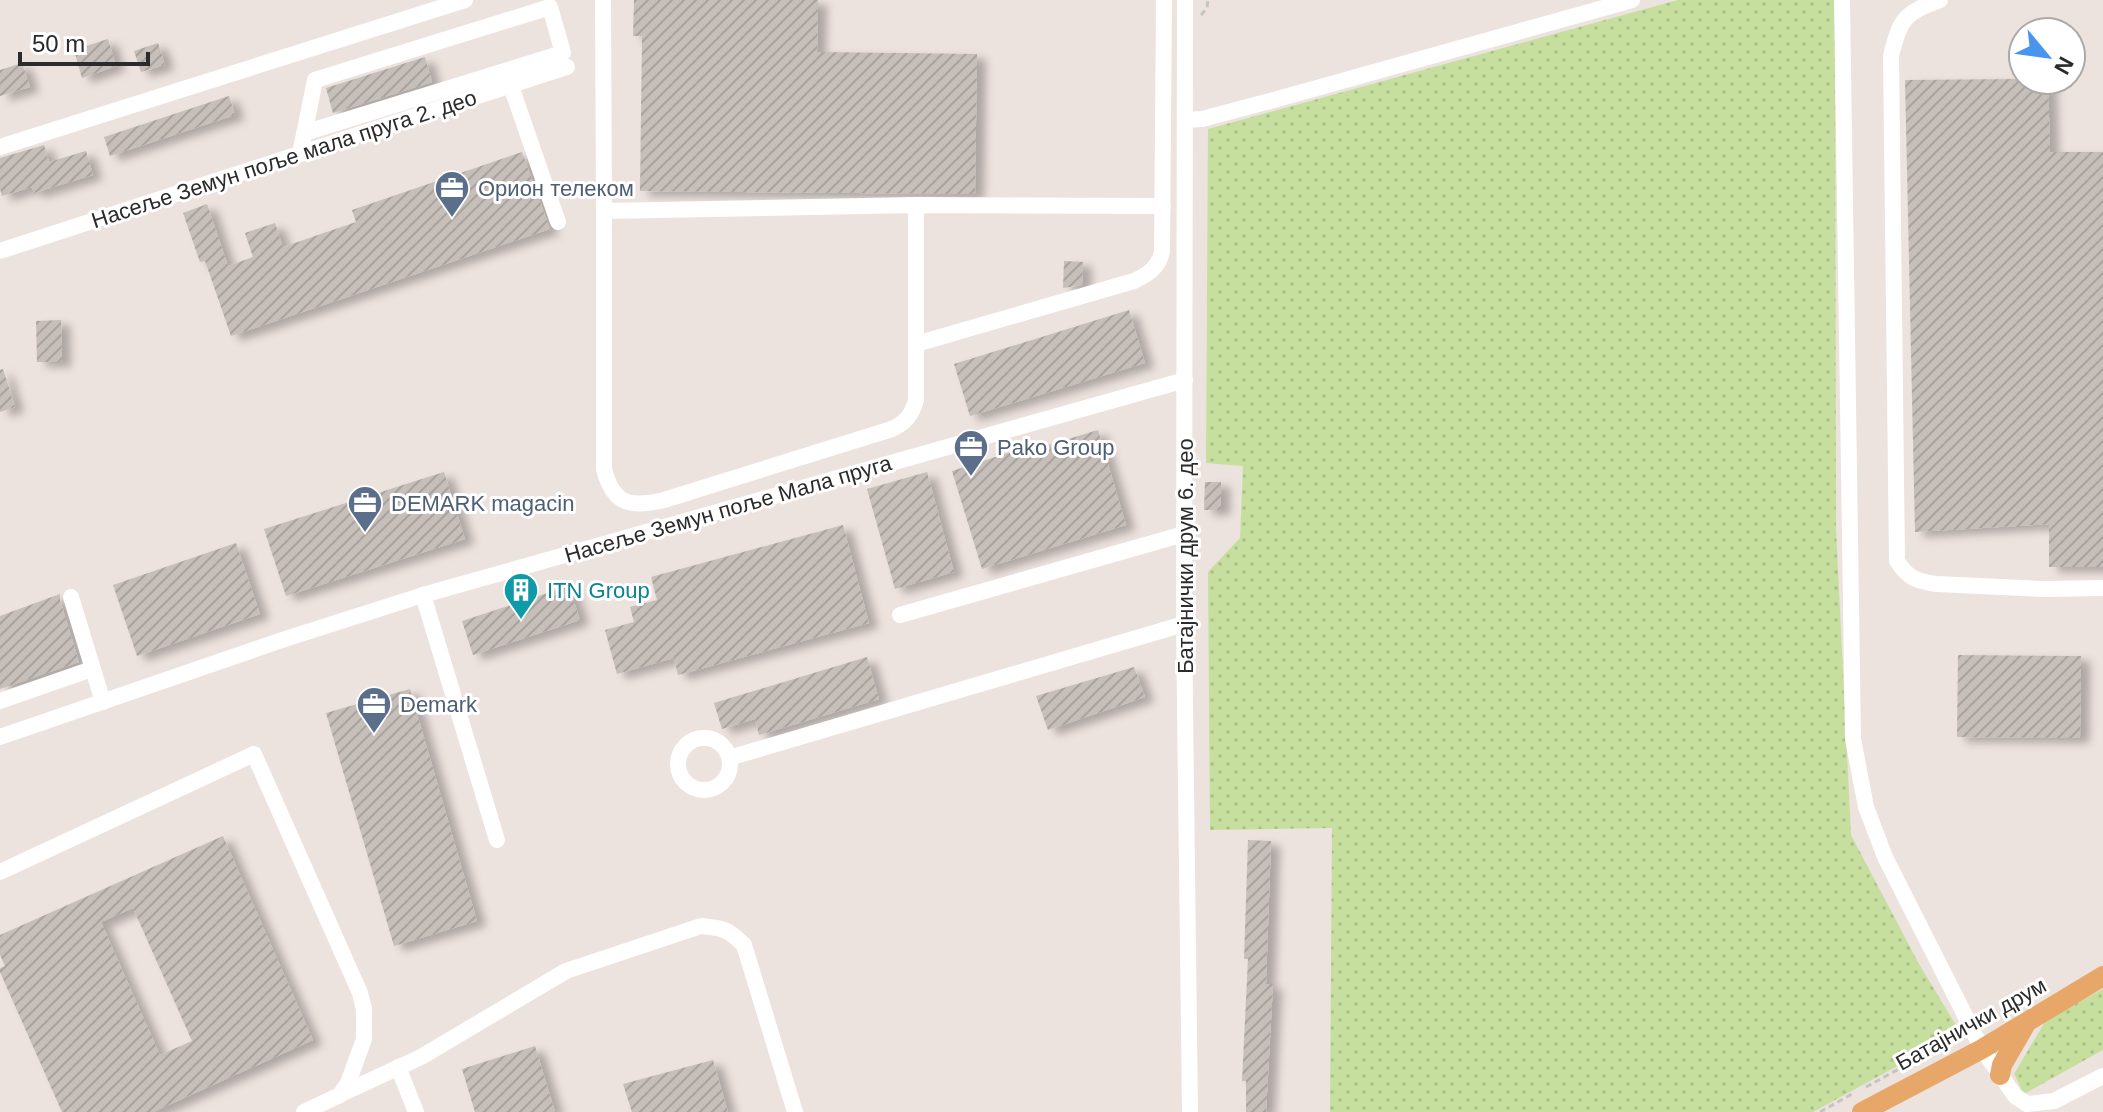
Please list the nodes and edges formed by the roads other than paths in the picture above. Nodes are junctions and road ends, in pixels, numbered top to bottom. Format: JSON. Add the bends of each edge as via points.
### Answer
{"nodes":[{"id":1,"x":465,"y":0,"type":"edge"},
{"id":2,"x":603,"y":0,"type":"edge"},
{"id":3,"x":1164,"y":0,"type":"edge"},
{"id":4,"x":1185,"y":0,"type":"edge"},
{"id":5,"x":1632,"y":0,"type":"edge"},
{"id":6,"x":1842,"y":0,"type":"edge"},
{"id":7,"x":1940,"y":0,"type":"edge"},
{"id":8,"x":567,"y":67,"type":"dead end"},
{"id":9,"x":511,"y":86,"type":"junction"},
{"id":10,"x":1185,"y":120,"type":"junction"},
{"id":11,"x":304,"y":133,"type":"junction"},
{"id":12,"x":0,"y":147,"type":"edge"},
{"id":13,"x":300,"y":154,"type":"junction"},
{"id":14,"x":916,"y":205,"type":"junction"},
{"id":15,"x":1163,"y":206,"type":"junction"},
{"id":16,"x":604,"y":211,"type":"junction"},
{"id":17,"x":558,"y":222,"type":"dead end"},
{"id":18,"x":0,"y":251,"type":"edge"},
{"id":19,"x":916,"y":344,"type":"junction"},
{"id":20,"x":1185,"y":380,"type":"junction"},
{"id":21,"x":1184,"y":534,"type":"junction"},
{"id":22,"x":2103,"y":588,"type":"edge"},
{"id":23,"x":423,"y":595,"type":"junction"},
{"id":24,"x":71,"y":597,"type":"dead end"},
{"id":25,"x":900,"y":615,"type":"dead end"},
{"id":26,"x":1184,"y":624,"type":"junction"},
{"id":27,"x":92,"y":669,"type":"junction"},
{"id":28,"x":0,"y":701,"type":"edge"},
{"id":29,"x":103,"y":702,"type":"junction"},
{"id":30,"x":0,"y":737,"type":"edge"},
{"id":31,"x":729,"y":758,"type":"dead end"},
{"id":32,"x":497,"y":840,"type":"dead end"},
{"id":33,"x":0,"y":872,"type":"edge"},
{"id":34,"x":2103,"y":976,"type":"edge"},
{"id":35,"x":2036,"y":1016,"type":"junction"},
{"id":36,"x":1982,"y":1049,"type":"junction"},
{"id":37,"x":398,"y":1067,"type":"junction"},
{"id":38,"x":2000,"y":1075,"type":"junction"},
{"id":39,"x":2103,"y":1076,"type":"edge"},
{"id":40,"x":340,"y":1095,"type":"junction"},
{"id":41,"x":308,"y":1111,"type":"edge"},
{"id":42,"x":416,"y":1112,"type":"edge"},
{"id":43,"x":795,"y":1112,"type":"edge"},
{"id":44,"x":1190,"y":1112,"type":"edge"},
{"id":45,"x":1862,"y":1112,"type":"edge"}],
"edges":[{"from":1,"to":12,"type":"street"},
{"from":2,"to":16,"type":"street"},
{"from":3,"to":15,"type":"street"},
{"from":4,"to":10,"type":"street","name":"Батајнички друм 6. део"},
{"from":5,"to":10,"type":"street"},
{"from":6,"to":36,"type":"street","via":[[1853,739],[1866,807],[1885,857]]},
{"from":7,"to":22,"type":"street","via":[[1913,10],[1895,38],[1891,56],[1897,561],[1919,582]]},
{"from":8,"to":9,"type":"street","name":"Насеље Земун поље мала пруга 2. део"},
{"from":9,"to":13,"type":"street","name":"Насеље Земун поље мала пруга 2. део"},
{"from":9,"to":17,"type":"street"},
{"from":10,"to":20,"type":"street","name":"Батајнички друм 6. део"},
{"from":11,"to":11,"type":"street","via":[[315,80],[550,7],[563,53]]},
{"from":11,"to":13,"type":"street"},
{"from":13,"to":18,"type":"street","name":"Насеље Земун поље мала пруга 2. део"},
{"from":14,"to":15,"type":"street"},
{"from":14,"to":16,"type":"street"},
{"from":14,"to":19,"type":"street"},
{"from":15,"to":19,"type":"street","via":[[1162,251],[1147,275]]},
{"from":16,"to":19,"type":"street","via":[[604,469],[611,490],[629,503],[664,500],[902,425],[916,400]]},
{"from":20,"to":21,"type":"street","name":"Батајнички друм 6. део"},
{"from":20,"to":23,"type":"street","name":"Насеље Земун поље Мала пруга"},
{"from":21,"to":25,"type":"street"},
{"from":21,"to":26,"type":"street","name":"Батајнички друм 6. део"},
{"from":23,"to":29,"type":"street","name":"Насеље Земун поље Мала пруга"},
{"from":23,"to":32,"type":"street"},
{"from":24,"to":27,"type":"street"},
{"from":26,"to":31,"type":"street"},
{"from":26,"to":44,"type":"street","name":"Батајнички друм 6. део"},
{"from":27,"to":28,"type":"street"},
{"from":27,"to":29,"type":"street"},
{"from":29,"to":30,"type":"street","name":"Насеље Земун поље Мала пруга"},
{"from":33,"to":40,"type":"street","via":[[254,754],[360,993],[364,1039]]},
{"from":34,"to":35,"type":"main road","name":"Батајнички друм"},
{"from":35,"to":36,"type":"main road","name":"Батајнички друм"},
{"from":35,"to":38,"type":"main road","via":[[2021,1030]]},
{"from":36,"to":38,"type":"street"},
{"from":36,"to":45,"type":"main road","name":"Батајнички друм"},
{"from":37,"to":40,"type":"street"},
{"from":37,"to":42,"type":"street"},
{"from":37,"to":43,"type":"street","via":[[566,971],[701,926],[724,928],[744,945]]},
{"from":38,"to":39,"type":"street","via":[[2027,1104],[2054,1101]]},
{"from":40,"to":41,"type":"street"}]}
